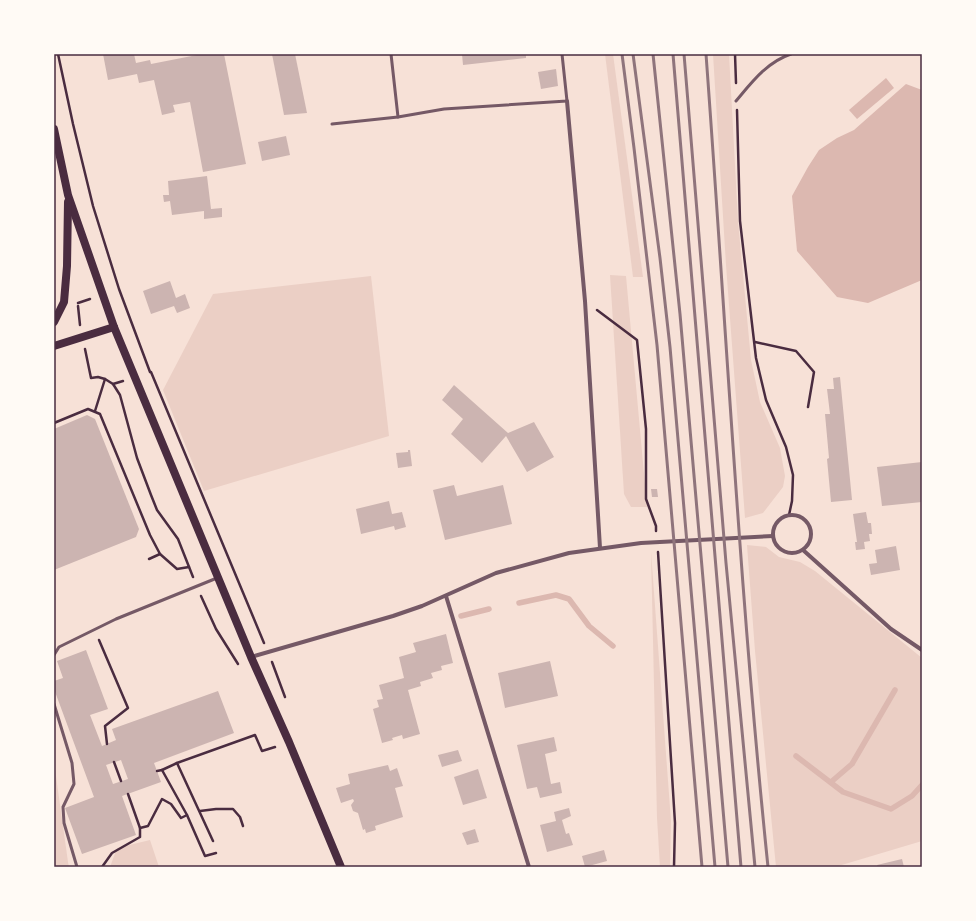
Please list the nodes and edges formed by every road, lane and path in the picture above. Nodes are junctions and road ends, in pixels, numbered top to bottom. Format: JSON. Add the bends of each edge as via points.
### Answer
{"nodes":[{"id":1,"x":58,"y":54,"type":"edge"},
{"id":2,"x":391,"y":54,"type":"edge"},
{"id":3,"x":562,"y":54,"type":"edge"},
{"id":4,"x":735,"y":54,"type":"edge"},
{"id":5,"x":791,"y":54,"type":"edge"},
{"id":6,"x":736,"y":101,"type":"junction"},
{"id":7,"x":567,"y":102,"type":"junction"},
{"id":8,"x":398,"y":117,"type":"junction"},
{"id":9,"x":332,"y":124,"type":"dead end"},
{"id":10,"x":54,"y":129,"type":"edge"},
{"id":11,"x":68,"y":195,"type":"junction"},
{"id":12,"x":119,"y":290,"type":"dead end"},
{"id":13,"x":585,"y":301,"type":"junction"},
{"id":14,"x":54,"y":322,"type":"edge"},
{"id":15,"x":114,"y":327,"type":"junction"},
{"id":16,"x":755,"y":342,"type":"junction"},
{"id":17,"x":54,"y":346,"type":"edge"},
{"id":18,"x":151,"y":372,"type":"dead end"},
{"id":19,"x":91,"y":378,"type":"dead end"},
{"id":20,"x":105,"y":379,"type":"junction"},
{"id":21,"x":808,"y":407,"type":"dead end"},
{"id":22,"x":95,"y":411,"type":"junction"},
{"id":23,"x":54,"y":423,"type":"edge"},
{"id":24,"x":790,"y":516,"type":"junction"},
{"id":25,"x":656,"y":526,"type":"dead end"},
{"id":26,"x":773,"y":536,"type":"junction"},
{"id":27,"x":600,"y":548,"type":"junction"},
{"id":28,"x":803,"y":550,"type":"junction"},
{"id":29,"x":160,"y":554,"type":"junction"},
{"id":30,"x":149,"y":559,"type":"dead end"},
{"id":31,"x":658,"y":562,"type":"dead end"},
{"id":32,"x":189,"y":567,"type":"junction"},
{"id":33,"x":218,"y":577,"type":"junction"},
{"id":34,"x":196,"y":587,"type":"junction"},
{"id":35,"x":446,"y":596,"type":"junction"},
{"id":36,"x":251,"y":614,"type":"dead end"},
{"id":37,"x":95,"y":630,"type":"junction"},
{"id":38,"x":922,"y":650,"type":"edge"},
{"id":39,"x":54,"y":655,"type":"edge"},
{"id":40,"x":251,"y":657,"type":"junction"},
{"id":41,"x":240,"y":667,"type":"dead end"},
{"id":42,"x":54,"y":704,"type":"edge"},
{"id":43,"x":107,"y":744,"type":"dead end"},
{"id":44,"x":275,"y":747,"type":"dead end"},
{"id":45,"x":114,"y":762,"type":"dead end"},
{"id":46,"x":177,"y":763,"type":"junction"},
{"id":47,"x":162,"y":770,"type":"junction"},
{"id":48,"x":158,"y":772,"type":"dead end"},
{"id":49,"x":121,"y":781,"type":"dead end"},
{"id":50,"x":128,"y":794,"type":"dead end"},
{"id":51,"x":200,"y":811,"type":"junction"},
{"id":52,"x":187,"y":815,"type":"junction"},
{"id":53,"x":243,"y":826,"type":"dead end"},
{"id":54,"x":140,"y":828,"type":"junction"},
{"id":55,"x":213,"y":841,"type":"dead end"},
{"id":56,"x":216,"y":853,"type":"dead end"},
{"id":57,"x":77,"y":867,"type":"edge"},
{"id":58,"x":102,"y":867,"type":"edge"},
{"id":59,"x":341,"y":867,"type":"edge"},
{"id":60,"x":529,"y":867,"type":"edge"},
{"id":61,"x":674,"y":867,"type":"edge"}],
"edges":[{"from":1,"to":12,"type":"path","via":[[93,206]]},
{"from":2,"to":8,"type":"lane"},
{"from":3,"to":7,"type":"lane"},
{"from":4,"to":6,"type":"path"},
{"from":5,"to":6,"type":"lane","via":[[780,58],[756,77]]},
{"from":6,"to":16,"type":"path","via":[[740,221]]},
{"from":7,"to":8,"type":"lane","via":[[444,109]]},
{"from":7,"to":13,"type":"street"},
{"from":8,"to":9,"type":"lane"},
{"from":10,"to":11,"type":"main road"},
{"from":11,"to":14,"type":"main road","via":[[64,302]]},
{"from":11,"to":15,"type":"main road"},
{"from":13,"to":25,"type":"path","via":[[637,340],[646,429],[646,499]]},
{"from":13,"to":27,"type":"street"},
{"from":15,"to":17,"type":"main road"},
{"from":15,"to":33,"type":"main road"},
{"from":16,"to":21,"type":"path","via":[[796,351],[814,372]]},
{"from":16,"to":24,"type":"path","via":[[766,400],[786,447],[793,475]]},
{"from":18,"to":36,"type":"path"},
{"from":19,"to":20,"type":"path"},
{"from":20,"to":22,"type":"path"},
{"from":20,"to":32,"type":"path","via":[[114,384],[120,395],[138,458],[157,510],[178,539]]},
{"from":22,"to":23,"type":"path","via":[[88,409]]},
{"from":22,"to":29,"type":"path","via":[[100,414]]},
{"from":24,"to":26,"type":"street","via":[[779,520]]},
{"from":24,"to":28,"type":"street","via":[[797,516],[808,524],[810,538]]},
{"from":26,"to":27,"type":"street","via":[[641,542]]},
{"from":26,"to":28,"type":"street","via":[[781,551],[792,554]]},
{"from":27,"to":35,"type":"street","via":[[569,553],[496,573]]},
{"from":28,"to":38,"type":"street","via":[[891,629]]},
{"from":29,"to":30,"type":"path"},
{"from":29,"to":32,"type":"path","via":[[176,569]]},
{"from":31,"to":61,"type":"path","via":[[675,823]]},
{"from":32,"to":34,"type":"path"},
{"from":33,"to":34,"type":"lane"},
{"from":33,"to":40,"type":"main road"},
{"from":34,"to":37,"type":"lane"},
{"from":34,"to":41,"type":"path","via":[[216,629]]},
{"from":35,"to":40,"type":"street","via":[[393,616]]},
{"from":35,"to":60,"type":"street"},
{"from":37,"to":39,"type":"lane","via":[[59,647]]},
{"from":37,"to":43,"type":"path","via":[[128,708],[104,726]]},
{"from":40,"to":59,"type":"main road","via":[[290,742]]},
{"from":42,"to":57,"type":"lane","via":[[72,763],[74,784],[63,806],[64,823]]},
{"from":44,"to":46,"type":"path","via":[[262,751],[255,735]]},
{"from":45,"to":49,"type":"path"},
{"from":46,"to":47,"type":"path"},
{"from":46,"to":51,"type":"path"},
{"from":47,"to":48,"type":"path"},
{"from":47,"to":52,"type":"path"},
{"from":50,"to":54,"type":"path"},
{"from":51,"to":53,"type":"path","via":[[233,809]]},
{"from":51,"to":55,"type":"path"},
{"from":52,"to":54,"type":"path","via":[[181,818],[171,804],[162,799],[148,826]]},
{"from":52,"to":56,"type":"path","via":[[204,856]]},
{"from":54,"to":58,"type":"path","via":[[140,837],[112,853]]}]}
